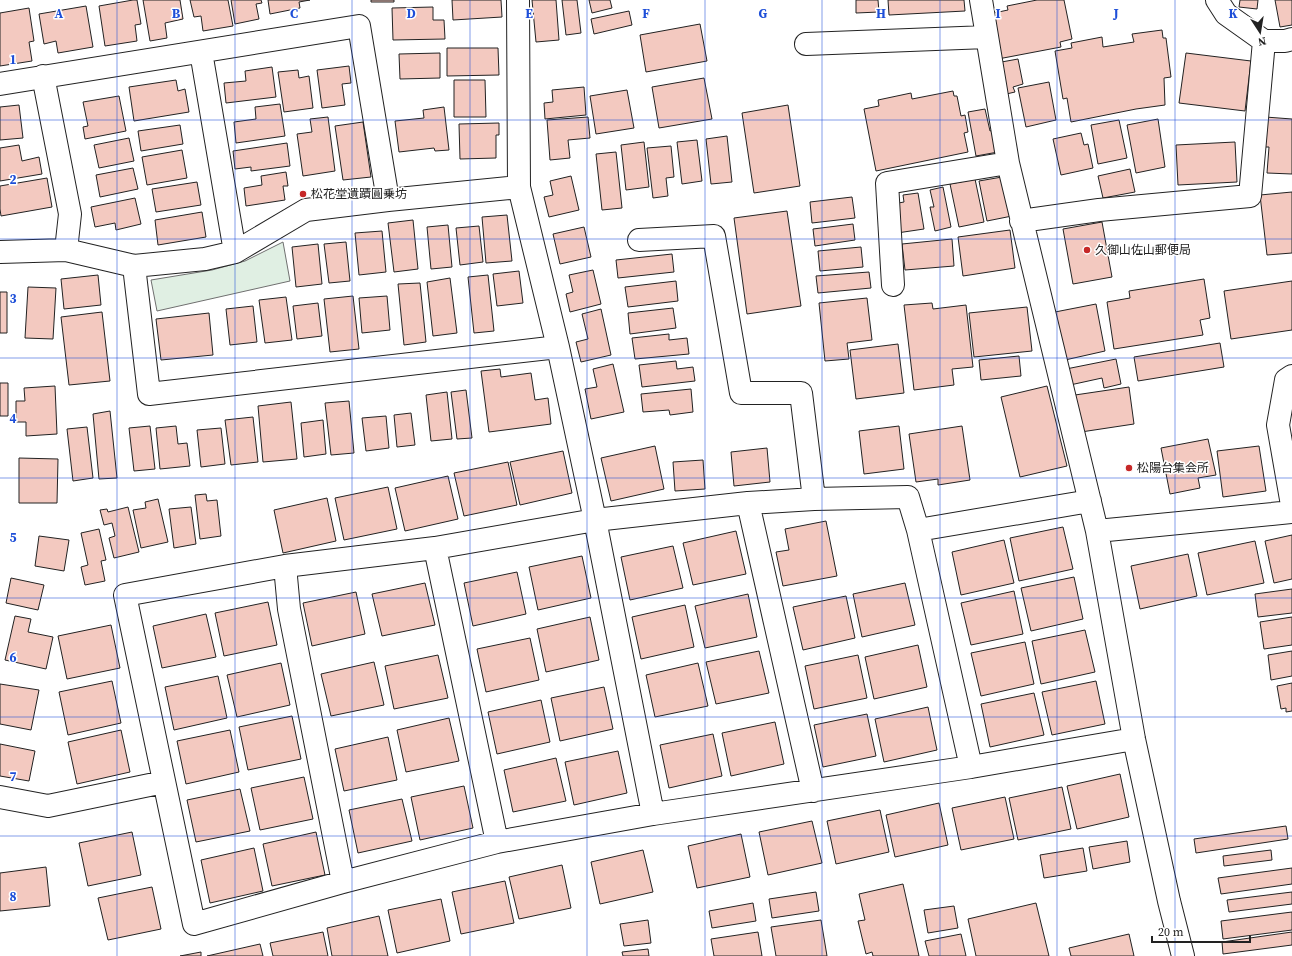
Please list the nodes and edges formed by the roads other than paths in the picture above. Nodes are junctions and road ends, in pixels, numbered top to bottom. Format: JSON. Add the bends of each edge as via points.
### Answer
{"nodes":[{"id":1,"x":518,"y":0,"type":"edge"},
{"id":2,"x":981,"y":0,"type":"edge"},
{"id":3,"x":1217,"y":0,"type":"edge"},
{"id":4,"x":988,"y":37,"type":"junction"},
{"id":5,"x":1292,"y":39,"type":"edge"},
{"id":6,"x":1264,"y":41,"type":"junction"},
{"id":7,"x":806,"y":44,"type":"dead end"},
{"id":8,"x":202,"y":52,"type":"junction"},
{"id":9,"x":43,"y":76,"type":"junction"},
{"id":10,"x":0,"y":84,"type":"edge"},
{"id":11,"x":1008,"y":163,"type":"junction"},
{"id":12,"x":519,"y":187,"type":"junction"},
{"id":13,"x":388,"y":200,"type":"junction"},
{"id":14,"x":1021,"y":221,"type":"junction"},
{"id":15,"x":640,"y":240,"type":"dead end"},
{"id":16,"x":66,"y":250,"type":"junction"},
{"id":17,"x":0,"y":252,"type":"edge"},
{"id":18,"x":235,"y":252,"type":"junction"},
{"id":19,"x":134,"y":266,"type":"junction"},
{"id":20,"x":893,"y":284,"type":"dead end"},
{"id":21,"x":558,"y":347,"type":"junction"},
{"id":22,"x":1292,"y":376,"type":"edge"},
{"id":23,"x":814,"y":500,"type":"junction"},
{"id":24,"x":1090,"y":501,"type":"junction"},
{"id":25,"x":748,"y":504,"type":"junction"},
{"id":26,"x":1292,"y":505,"type":"edge"},
{"id":27,"x":1292,"y":512,"type":"edge"},
{"id":28,"x":595,"y":520,"type":"junction"},
{"id":29,"x":918,"y":530,"type":"junction"},
{"id":30,"x":1097,"y":531,"type":"junction"},
{"id":31,"x":435,"y":548,"type":"junction"},
{"id":32,"x":285,"y":566,"type":"junction"},
{"id":33,"x":1134,"y":739,"type":"junction"},
{"id":34,"x":971,"y":768,"type":"junction"},
{"id":35,"x":164,"y":782,"type":"junction"},
{"id":36,"x":813,"y":791,"type":"junction"},
{"id":37,"x":0,"y":797,"type":"edge"},
{"id":38,"x":653,"y":814,"type":"junction"},
{"id":39,"x":497,"y":842,"type":"junction"},
{"id":40,"x":343,"y":882,"type":"junction"},
{"id":41,"x":1183,"y":956,"type":"edge"}],
"edges":[{"from":1,"to":12,"type":"street"},
{"from":2,"to":4,"type":"street"},
{"from":3,"to":6,"type":"street","via":[[1226,14]]},
{"from":4,"to":7,"type":"street"},
{"from":4,"to":11,"type":"street"},
{"from":5,"to":6,"type":"street"},
{"from":6,"to":14,"type":"street","via":[[1250,196],[1099,210]]},
{"from":8,"to":9,"type":"street"},
{"from":8,"to":13,"type":"street","via":[[359,26]]},
{"from":8,"to":18,"type":"street"},
{"from":9,"to":10,"type":"street"},
{"from":9,"to":16,"type":"street","via":[[70,214]]},
{"from":11,"to":14,"type":"street"},
{"from":11,"to":20,"type":"street","via":[[887,183]]},
{"from":12,"to":13,"type":"street"},
{"from":12,"to":21,"type":"street"},
{"from":13,"to":18,"type":"street","via":[[306,210]]},
{"from":14,"to":24,"type":"street"},
{"from":15,"to":23,"type":"street","via":[[714,236],[741,393],[801,393]]},
{"from":16,"to":17,"type":"street"},
{"from":16,"to":19,"type":"street"},
{"from":18,"to":19,"type":"street"},
{"from":19,"to":21,"type":"street","via":[[149,394]]},
{"from":21,"to":28,"type":"street"},
{"from":22,"to":26,"type":"street","via":[[1286,380],[1278,425]]},
{"from":23,"to":25,"type":"street"},
{"from":23,"to":29,"type":"street","via":[[908,497]]},
{"from":24,"to":29,"type":"street"},
{"from":24,"to":30,"type":"street"},
{"from":25,"to":28,"type":"street"},
{"from":25,"to":36,"type":"street"},
{"from":27,"to":30,"type":"street"},
{"from":28,"to":31,"type":"street"},
{"from":28,"to":38,"type":"street"},
{"from":29,"to":34,"type":"street"},
{"from":30,"to":33,"type":"street"},
{"from":31,"to":32,"type":"street"},
{"from":31,"to":39,"type":"street"},
{"from":32,"to":35,"type":"street","via":[[125,596]]},
{"from":32,"to":40,"type":"street","via":[[289,610]]},
{"from":33,"to":34,"type":"street"},
{"from":33,"to":41,"type":"street"},
{"from":34,"to":36,"type":"street"},
{"from":35,"to":37,"type":"street","via":[[48,806]]},
{"from":35,"to":40,"type":"street","via":[[194,924]]},
{"from":36,"to":38,"type":"street"},
{"from":38,"to":39,"type":"street"},
{"from":39,"to":40,"type":"street"}]}
